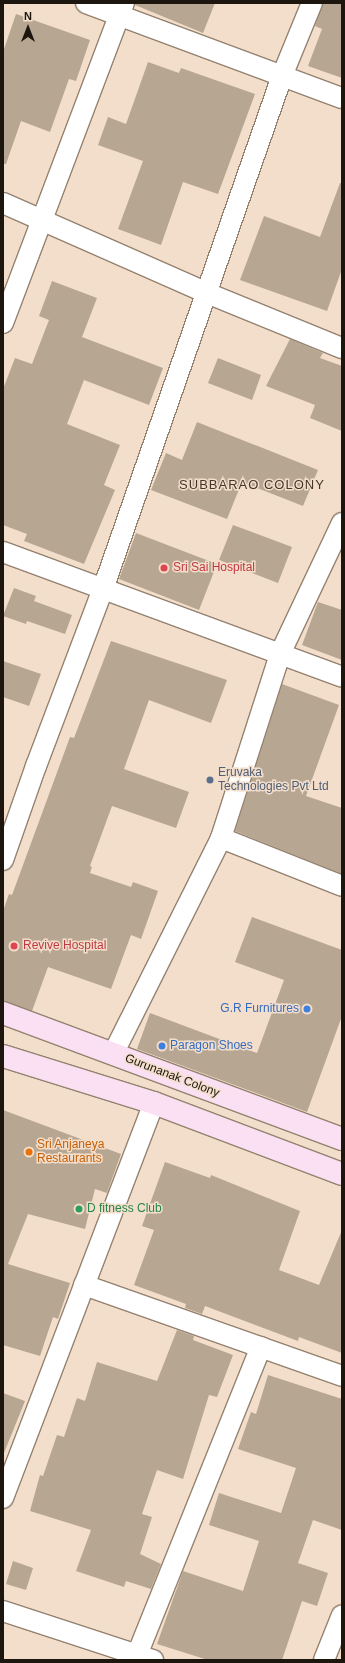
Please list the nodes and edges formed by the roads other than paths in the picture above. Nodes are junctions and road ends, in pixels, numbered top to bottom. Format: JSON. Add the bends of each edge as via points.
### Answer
{"nodes":[{"id":1,"x":86,"y":3,"type":"edge"},
{"id":2,"x":312,"y":3,"type":"edge"},
{"id":3,"x":121,"y":9,"type":"edge"},
{"id":4,"x":282,"y":76,"type":"junction"},
{"id":5,"x":342,"y":98,"type":"edge"},
{"id":6,"x":3,"y":203,"type":"edge"},
{"id":7,"x":43,"y":219,"type":"junction"},
{"id":8,"x":207,"y":293,"type":"junction"},
{"id":9,"x":3,"y":323,"type":"edge"},
{"id":10,"x":342,"y":348,"type":"edge"},
{"id":11,"x":342,"y":523,"type":"edge"},
{"id":12,"x":3,"y":552,"type":"edge"},
{"id":13,"x":103,"y":589,"type":"junction"},
{"id":14,"x":280,"y":654,"type":"junction"},
{"id":15,"x":342,"y":677,"type":"edge"},
{"id":16,"x":221,"y":838,"type":"junction"},
{"id":17,"x":3,"y":860,"type":"edge"},
{"id":18,"x":342,"y":886,"type":"edge"},
{"id":19,"x":3,"y":1013,"type":"edge"},
{"id":20,"x":113,"y":1054,"type":"junction"},
{"id":21,"x":3,"y":1056,"type":"edge"},
{"id":22,"x":154,"y":1104,"type":"junction"},
{"id":23,"x":342,"y":1138,"type":"edge"},
{"id":24,"x":342,"y":1174,"type":"edge"},
{"id":25,"x":84,"y":1285,"type":"junction"},
{"id":26,"x":261,"y":1347,"type":"junction"},
{"id":27,"x":342,"y":1376,"type":"edge"},
{"id":28,"x":3,"y":1498,"type":"edge"},
{"id":29,"x":3,"y":1611,"type":"edge"},
{"id":30,"x":342,"y":1615,"type":"edge"},
{"id":31,"x":145,"y":1657,"type":"edge"},
{"id":32,"x":324,"y":1660,"type":"edge"}],
"edges":[{"from":1,"to":3,"type":"street"},
{"from":2,"to":4,"type":"street"},
{"from":3,"to":4,"type":"street"},
{"from":3,"to":7,"type":"street"},
{"from":4,"to":5,"type":"street"},
{"from":4,"to":8,"type":"street"},
{"from":6,"to":7,"type":"street"},
{"from":7,"to":8,"type":"street"},
{"from":7,"to":9,"type":"street"},
{"from":8,"to":10,"type":"street"},
{"from":8,"to":13,"type":"street"},
{"from":11,"to":14,"type":"street"},
{"from":12,"to":13,"type":"street"},
{"from":13,"to":14,"type":"street"},
{"from":13,"to":17,"type":"street"},
{"from":14,"to":15,"type":"street"},
{"from":14,"to":16,"type":"street"},
{"from":16,"to":18,"type":"street"},
{"from":16,"to":20,"type":"street"},
{"from":19,"to":20,"type":"street","name":"Gurunanak Colony"},
{"from":20,"to":23,"type":"street","name":"Gurunanak Colony"},
{"from":21,"to":22,"type":"street"},
{"from":22,"to":24,"type":"street"},
{"from":22,"to":25,"type":"street"},
{"from":25,"to":26,"type":"street"},
{"from":25,"to":28,"type":"street"},
{"from":26,"to":27,"type":"street"},
{"from":26,"to":31,"type":"street"},
{"from":29,"to":31,"type":"street"},
{"from":30,"to":32,"type":"street"}]}
